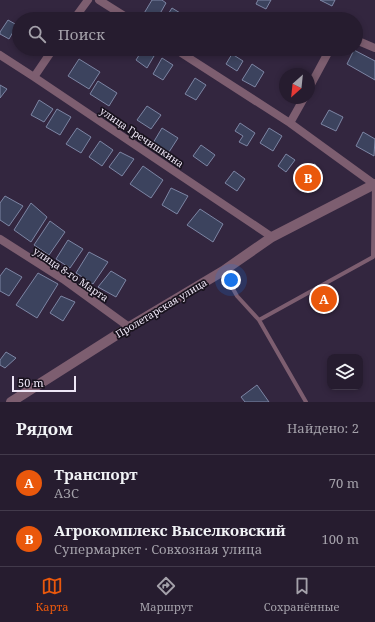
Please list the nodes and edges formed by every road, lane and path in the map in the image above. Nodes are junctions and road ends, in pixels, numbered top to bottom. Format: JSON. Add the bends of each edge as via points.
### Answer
{"nodes":[{"id":1,"x":88,"y":0,"type":"edge"},
{"id":2,"x":99,"y":0,"type":"edge"},
{"id":3,"x":79,"y":12,"type":"edge"},
{"id":4,"x":118,"y":12,"type":"edge"},
{"id":5,"x":363,"y":43,"type":"edge"},
{"id":6,"x":375,"y":48,"type":"edge"},
{"id":7,"x":0,"y":55,"type":"edge"},
{"id":8,"x":48,"y":56,"type":"edge"},
{"id":9,"x":186,"y":56,"type":"edge"},
{"id":10,"x":326,"y":56,"type":"edge"},
{"id":11,"x":34,"y":77,"type":"junction"},
{"id":12,"x":315,"y":77,"type":"edge"},
{"id":13,"x":301,"y":104,"type":"edge"},
{"id":14,"x":290,"y":123,"type":"junction"},
{"id":15,"x":375,"y":184,"type":"edge"},
{"id":16,"x":272,"y":237,"type":"junction"},
{"id":17,"x":0,"y":239,"type":"edge"},
{"id":18,"x":223,"y":271,"type":"junction"},
{"id":19,"x":258,"y":320,"type":"junction"},
{"id":20,"x":129,"y":327,"type":"junction"},
{"id":21,"x":11,"y":402,"type":"edge"},
{"id":22,"x":306,"y":402,"type":"edge"}],
"edges":[{"from":1,"to":3,"type":"street"},
{"from":2,"to":4,"type":"street"},
{"from":5,"to":6,"type":"street"},
{"from":7,"to":11,"type":"street","name":"улица Гречишкина"},
{"from":8,"to":11,"type":"street"},
{"from":9,"to":14,"type":"street"},
{"from":10,"to":12,"type":"street"},
{"from":11,"to":16,"type":"street","name":"улица Гречишкина"},
{"from":13,"to":14,"type":"street"},
{"from":14,"to":15,"type":"street"},
{"from":15,"to":16,"type":"street","name":"Пролетарская улица"},
{"from":15,"to":19,"type":"lane","via":[[373,258]]},
{"from":16,"to":18,"type":"street","name":"Пролетарская улица"},
{"from":17,"to":20,"type":"street","name":"улица 8-го Марта","via":[[63,279]]},
{"from":18,"to":19,"type":"lane","via":[[237,296]]},
{"from":18,"to":20,"type":"street","name":"Пролетарская улица"},
{"from":19,"to":22,"type":"lane"},
{"from":20,"to":21,"type":"street","name":"Пролетарская улица"}]}
